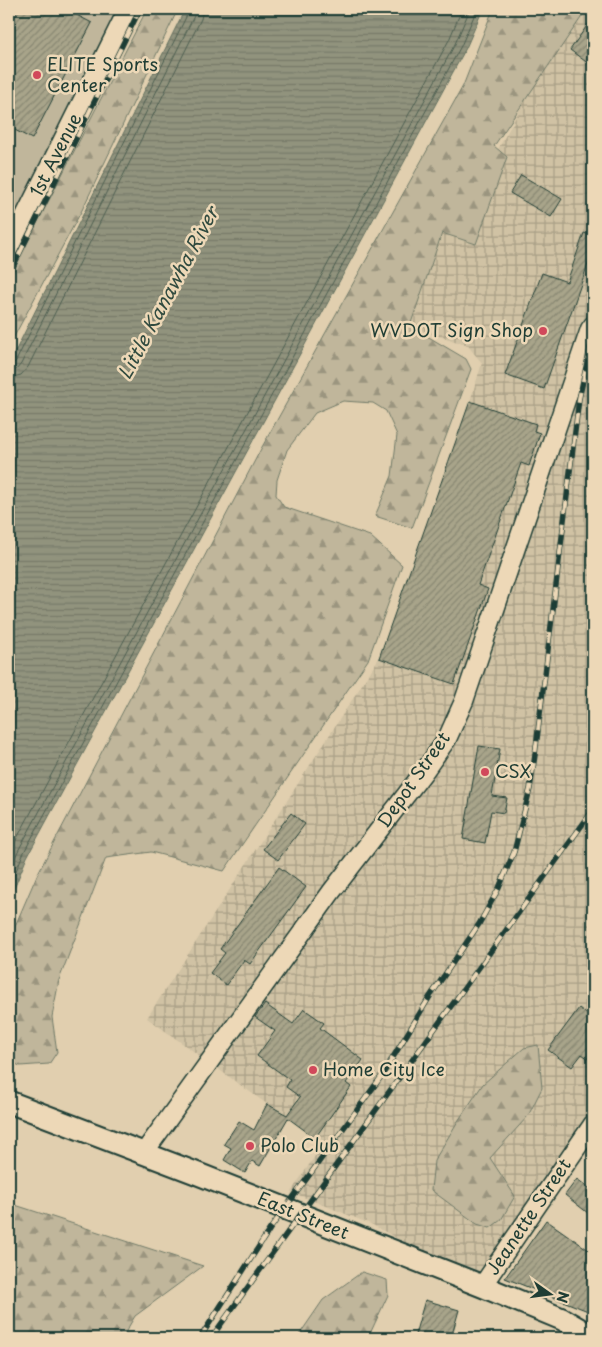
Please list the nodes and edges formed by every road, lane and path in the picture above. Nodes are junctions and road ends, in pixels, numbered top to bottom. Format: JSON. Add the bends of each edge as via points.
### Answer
{"nodes":[{"id":1,"x":128,"y":9,"type":"edge"},
{"id":2,"x":9,"y":248,"type":"edge"},
{"id":3,"x":593,"y":325,"type":"edge"},
{"id":4,"x":9,"y":1102,"type":"edge"},
{"id":5,"x":593,"y":1124,"type":"edge"},
{"id":6,"x":143,"y":1154,"type":"junction"},
{"id":7,"x":482,"y":1286,"type":"junction"},
{"id":8,"x":593,"y":1337,"type":"edge"}],
"edges":[{"from":1,"to":2,"type":"street","name":"1st Avenue"},
{"from":3,"to":6,"type":"street","name":"Depot Street","via":[[464,701],[447,739],[332,891]]},
{"from":4,"to":6,"type":"main road","name":"East Street"},
{"from":5,"to":7,"type":"street","name":"Jeanette Street"},
{"from":6,"to":7,"type":"main road","name":"East Street"},
{"from":7,"to":8,"type":"main road","name":"East Street","via":[[562,1319]]}]}
